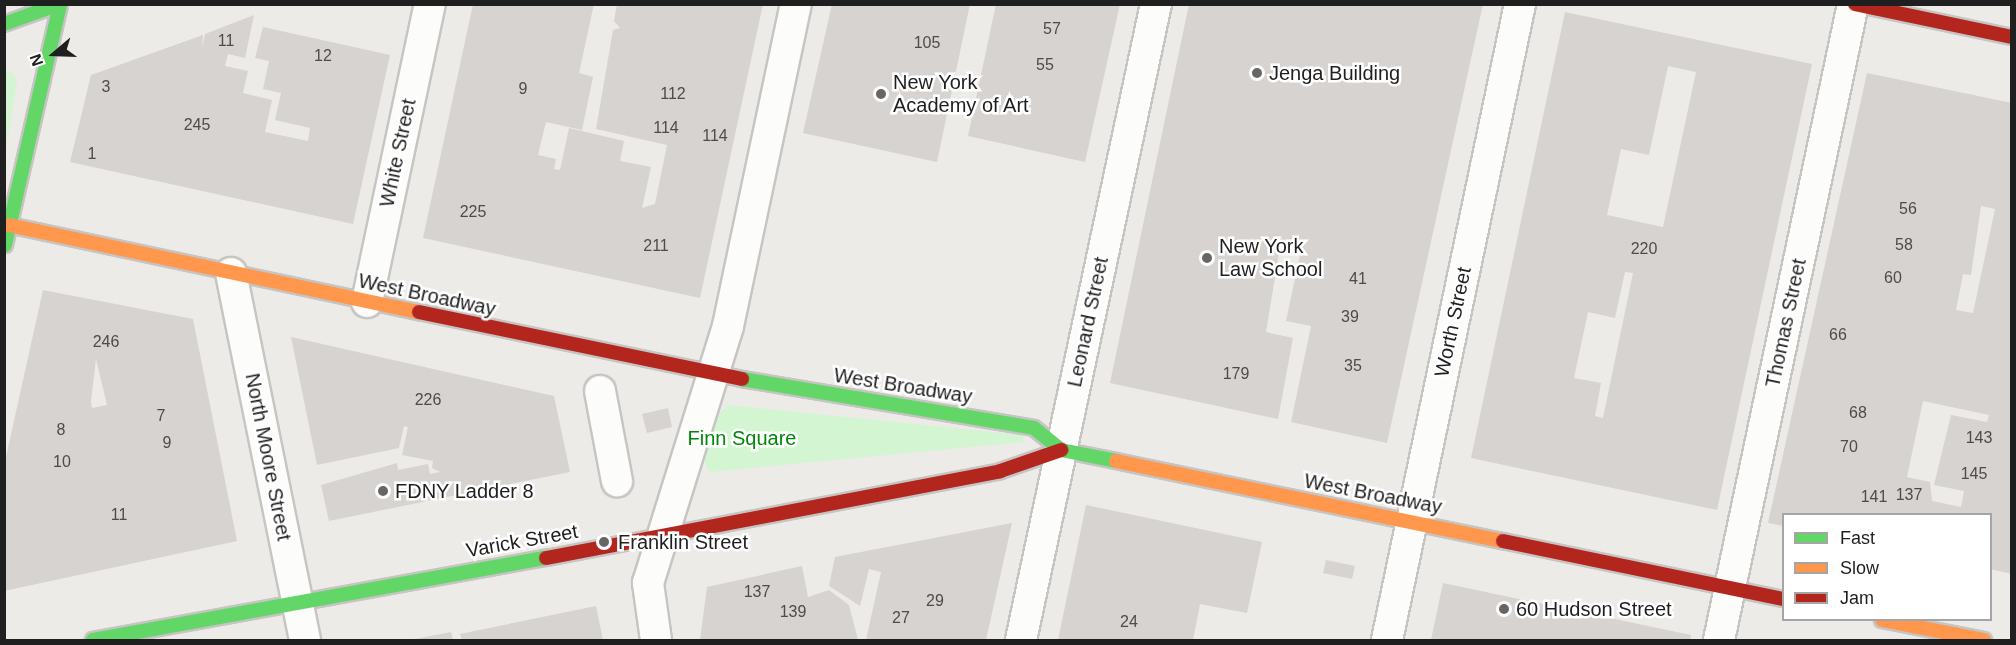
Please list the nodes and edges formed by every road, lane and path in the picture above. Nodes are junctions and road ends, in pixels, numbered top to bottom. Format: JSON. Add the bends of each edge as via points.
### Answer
{"nodes":[{"id":1,"x":60,"y":4,"type":"edge"},
{"id":2,"x":430,"y":4,"type":"edge"},
{"id":3,"x":796,"y":4,"type":"edge"},
{"id":4,"x":1156,"y":4,"type":"edge"},
{"id":5,"x":1520,"y":4,"type":"edge"},
{"id":6,"x":1854,"y":4,"type":"edge"},
{"id":7,"x":4,"y":24,"type":"edge"},
{"id":8,"x":2012,"y":37,"type":"edge"},
{"id":9,"x":9,"y":225,"type":"junction"},
{"id":10,"x":4,"y":247,"type":"edge"},
{"id":11,"x":231,"y":273,"type":"junction"},
{"id":12,"x":367,"y":303,"type":"junction"},
{"id":13,"x":714,"y":374,"type":"junction"},
{"id":14,"x":600,"y":390,"type":"dead end"},
{"id":15,"x":1061,"y":450,"type":"junction"},
{"id":16,"x":617,"y":481,"type":"dead end"},
{"id":17,"x":1412,"y":520,"type":"junction"},
{"id":18,"x":663,"y":537,"type":"junction"},
{"id":19,"x":1730,"y":588,"type":"junction"},
{"id":20,"x":1782,"y":599,"type":"edge"},
{"id":21,"x":297,"y":601,"type":"junction"},
{"id":22,"x":1887,"y":621,"type":"edge"},
{"id":23,"x":93,"y":640,"type":"edge"},
{"id":24,"x":304,"y":640,"type":"edge"},
{"id":25,"x":656,"y":640,"type":"edge"},
{"id":26,"x":1021,"y":640,"type":"edge"},
{"id":27,"x":1387,"y":640,"type":"edge"},
{"id":28,"x":1719,"y":640,"type":"edge"},
{"id":29,"x":1984,"y":640,"type":"edge"}],
"edges":[{"from":1,"to":7,"type":"main road"},
{"from":1,"to":9,"type":"main road"},
{"from":2,"to":12,"type":"street","name":"White Street"},
{"from":3,"to":13,"type":"street"},
{"from":4,"to":15,"type":"street","name":"Leonard Street"},
{"from":5,"to":17,"type":"street","name":"Worth Street"},
{"from":6,"to":8,"type":"main road"},
{"from":6,"to":19,"type":"street","name":"Thomas Street"},
{"from":9,"to":10,"type":"main road"},
{"from":9,"to":11,"type":"main road","name":"West Broadway"},
{"from":11,"to":12,"type":"main road","name":"West Broadway"},
{"from":11,"to":21,"type":"street","name":"North Moore Street"},
{"from":12,"to":13,"type":"main road","name":"West Broadway"},
{"from":13,"to":15,"type":"main road","name":"West Broadway","via":[[1034,428]]},
{"from":13,"to":18,"type":"street"},
{"from":14,"to":16,"type":"street"},
{"from":15,"to":17,"type":"main road","name":"West Broadway"},
{"from":15,"to":18,"type":"main road","name":"Varick Street","via":[[1000,471]]},
{"from":15,"to":26,"type":"street","name":"Leonard Street"},
{"from":17,"to":19,"type":"main road","name":"West Broadway"},
{"from":17,"to":27,"type":"street","name":"Worth Street"},
{"from":18,"to":21,"type":"main road","name":"Varick Street"},
{"from":18,"to":25,"type":"street","via":[[648,592]]},
{"from":19,"to":20,"type":"main road","name":"West Broadway"},
{"from":19,"to":28,"type":"street","name":"Thomas Street"},
{"from":21,"to":23,"type":"main road","name":"Varick Street"},
{"from":21,"to":24,"type":"street","name":"North Moore Street"},
{"from":22,"to":29,"type":"main road"}]}
